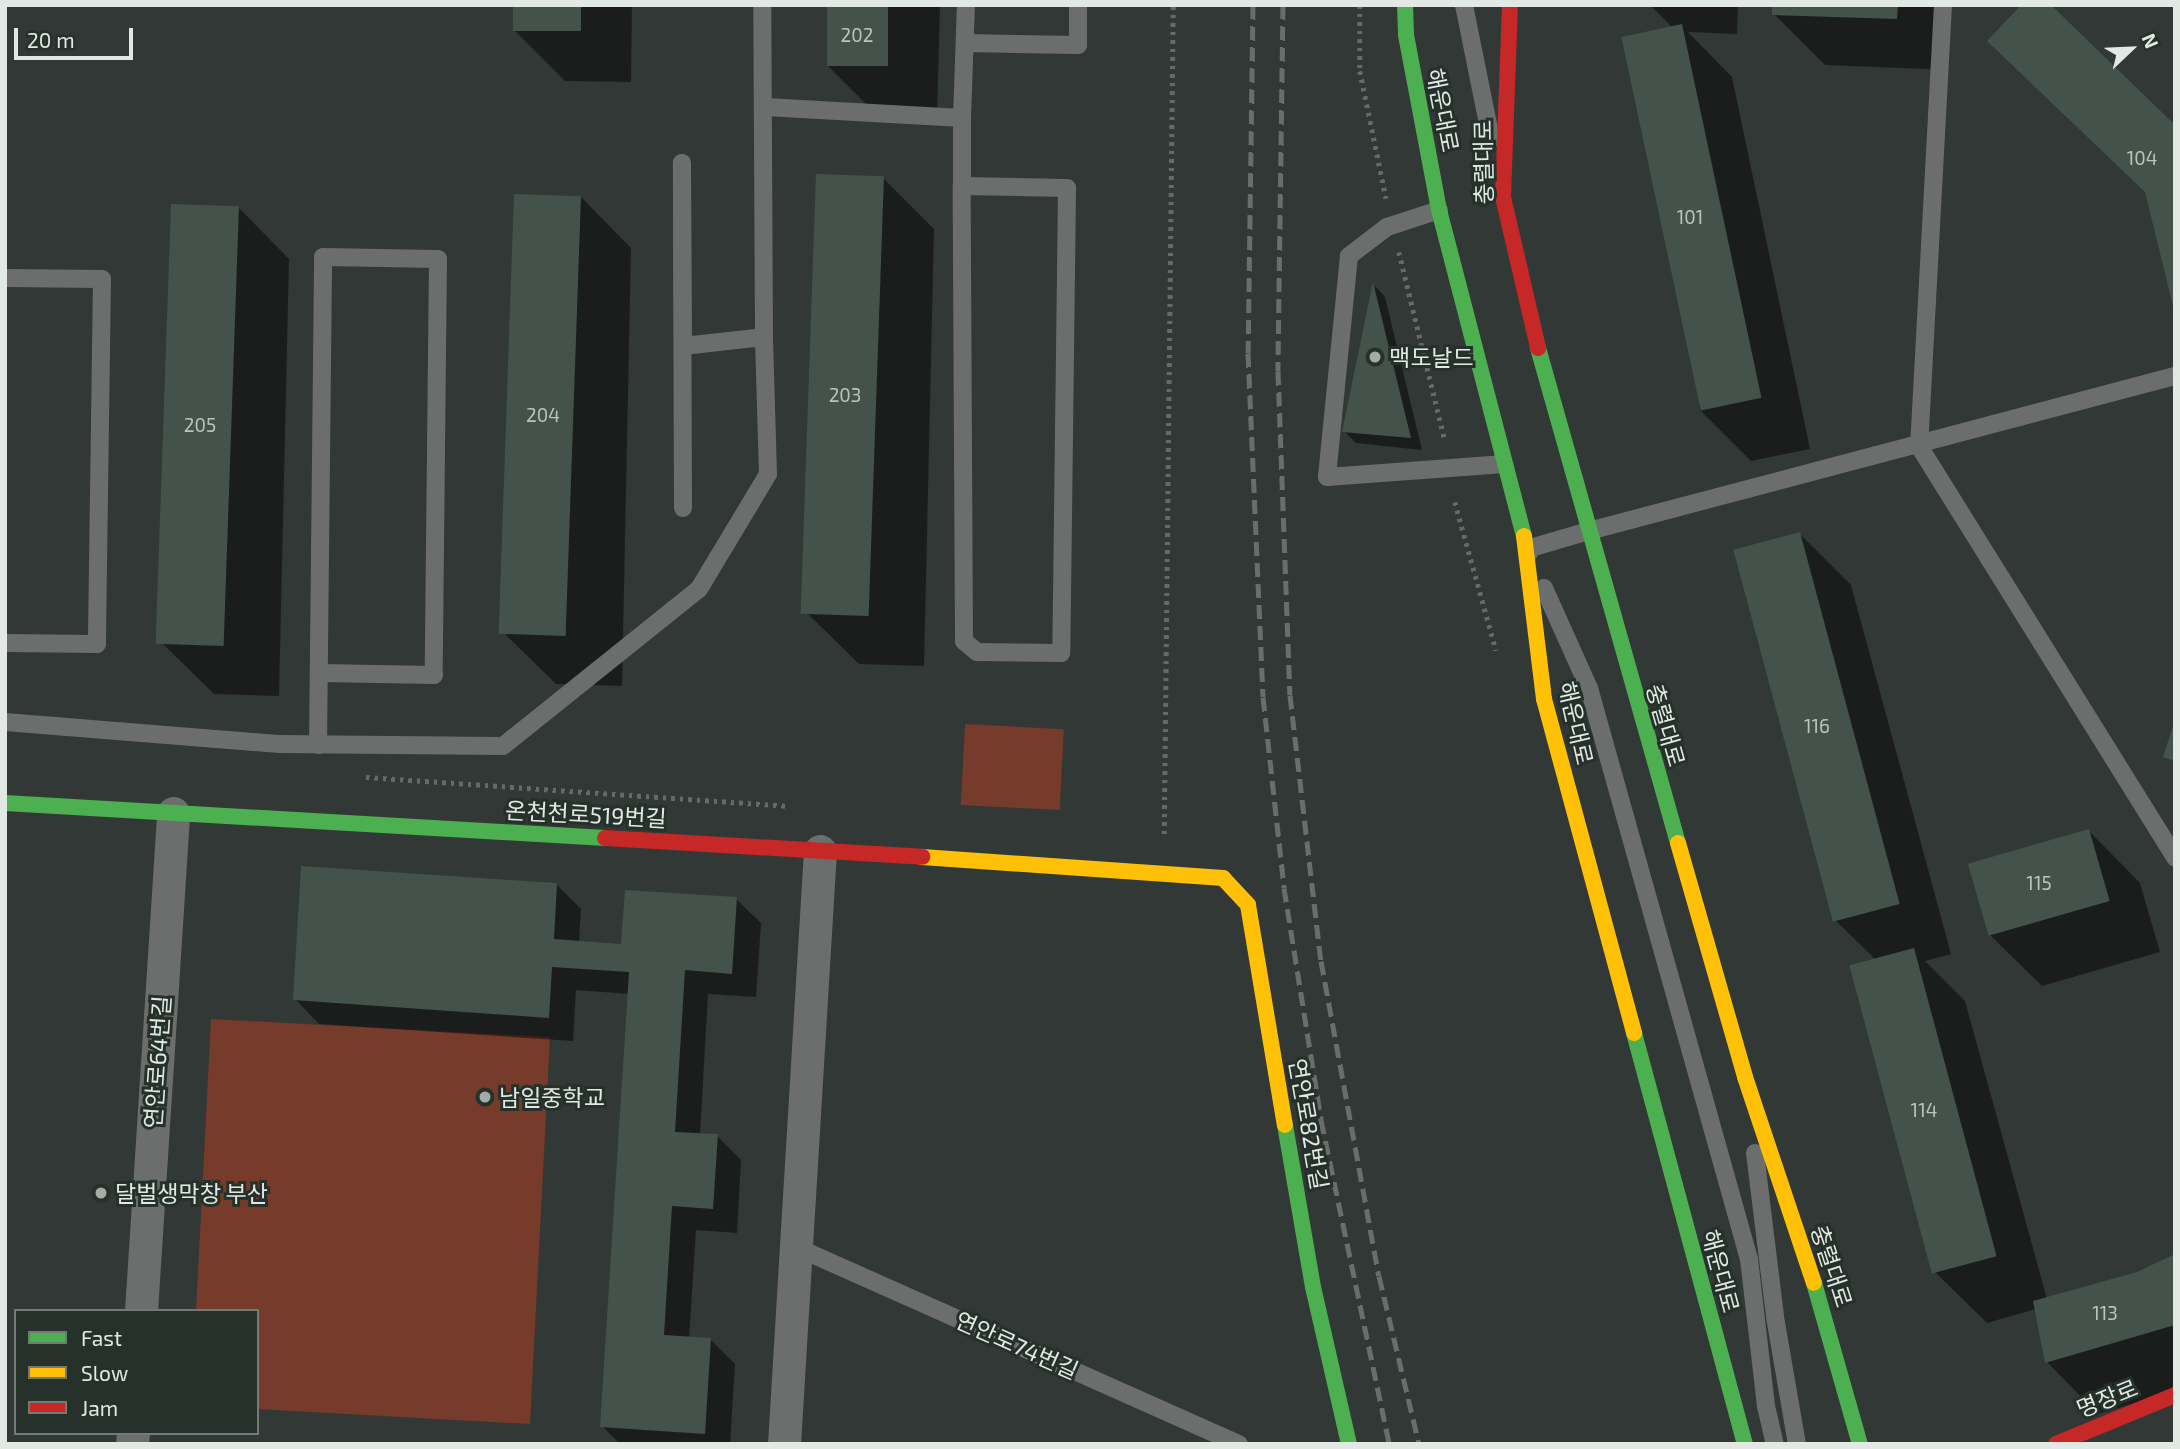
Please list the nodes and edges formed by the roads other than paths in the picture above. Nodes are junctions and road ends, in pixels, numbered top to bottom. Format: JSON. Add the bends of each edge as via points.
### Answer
{"nodes":[{"id":1,"x":762,"y":5,"type":"edge"},
{"id":2,"x":966,"y":5,"type":"edge"},
{"id":3,"x":1078,"y":5,"type":"edge"},
{"id":4,"x":1405,"y":5,"type":"edge"},
{"id":5,"x":1464,"y":5,"type":"edge"},
{"id":6,"x":1499,"y":5,"type":"edge"},
{"id":7,"x":1510,"y":5,"type":"edge"},
{"id":8,"x":1943,"y":5,"type":"edge"},
{"id":9,"x":965,"y":43,"type":"junction"},
{"id":10,"x":1506,"y":52,"type":"junction"},
{"id":11,"x":766,"y":107,"type":"junction"},
{"id":12,"x":962,"y":118,"type":"junction"},
{"id":13,"x":962,"y":186,"type":"junction"},
{"id":14,"x":1503,"y":197,"type":"junction"},
{"id":15,"x":1439,"y":210,"type":"junction"},
{"id":16,"x":5,"y":278,"type":"edge"},
{"id":17,"x":764,"y":337,"type":"junction"},
{"id":18,"x":2175,"y":376,"type":"edge"},
{"id":19,"x":1919,"y":446,"type":"junction"},
{"id":20,"x":1502,"y":464,"type":"junction"},
{"id":21,"x":683,"y":508,"type":"dead end"},
{"id":22,"x":1586,"y":531,"type":"junction"},
{"id":23,"x":1527,"y":549,"type":"junction"},
{"id":24,"x":5,"y":643,"type":"edge"},
{"id":25,"x":320,"y":673,"type":"junction"},
{"id":26,"x":5,"y":722,"type":"edge"},
{"id":27,"x":318,"y":744,"type":"junction"},
{"id":28,"x":5,"y":803,"type":"edge"},
{"id":29,"x":173,"y":813,"type":"junction"},
{"id":30,"x":820,"y":851,"type":"junction"},
{"id":31,"x":2175,"y":858,"type":"edge"},
{"id":32,"x":1164,"y":871,"type":"joint"},
{"id":33,"x":1745,"y":1077,"type":"junction"},
{"id":34,"x":796,"y":1247,"type":"junction"},
{"id":35,"x":141,"y":1309,"type":"edge"},
{"id":36,"x":2175,"y":1395,"type":"edge"},
{"id":37,"x":784,"y":1444,"type":"edge"},
{"id":38,"x":1239,"y":1444,"type":"edge"},
{"id":39,"x":1349,"y":1444,"type":"edge"},
{"id":40,"x":1745,"y":1444,"type":"edge"},
{"id":41,"x":1774,"y":1444,"type":"edge"},
{"id":42,"x":1797,"y":1444,"type":"edge"},
{"id":43,"x":1860,"y":1444,"type":"edge"},
{"id":44,"x":2056,"y":1444,"type":"edge"}],
"edges":[{"from":1,"to":11,"type":"lane"},
{"from":2,"to":9,"type":"lane"},
{"from":3,"to":9,"type":"lane","via":[[1078,45]]},
{"from":4,"to":15,"type":"main road","name":"해운대로","via":[[1405,35]]},
{"from":5,"to":14,"type":"lane"},
{"from":6,"to":10,"type":"main road"},
{"from":7,"to":10,"type":"main road","name":"충렬대로"},
{"from":8,"to":19,"type":"lane"},
{"from":9,"to":12,"type":"lane"},
{"from":10,"to":14,"type":"main road","name":"충렬대로"},
{"from":11,"to":12,"type":"lane"},
{"from":11,"to":17,"type":"lane"},
{"from":12,"to":13,"type":"lane"},
{"from":13,"to":13,"type":"lane","via":[[964,641],[977,652],[1061,653],[1067,188]]},
{"from":14,"to":22,"type":"main road","name":"충렬대로"},
{"from":15,"to":20,"type":"main road","name":"해운대로"},
{"from":15,"to":20,"type":"lane","via":[[1387,227],[1349,256],[1327,477]]},
{"from":16,"to":24,"type":"lane","via":[[102,279],[97,644]]},
{"from":17,"to":21,"type":"lane","via":[[683,346],[682,163]]},
{"from":17,"to":27,"type":"lane","via":[[768,474],[699,589],[503,746]]},
{"from":18,"to":19,"type":"lane"},
{"from":19,"to":22,"type":"lane"},
{"from":19,"to":31,"type":"lane"},
{"from":20,"to":23,"type":"main road","name":"해운대로"},
{"from":22,"to":23,"type":"lane"},
{"from":22,"to":33,"type":"main road","name":"충렬대로"},
{"from":23,"to":40,"type":"main road","name":"해운대로","via":[[1544,699]]},
{"from":23,"to":41,"type":"lane","via":[[1589,688],[1749,1259]]},
{"from":25,"to":25,"type":"lane","via":[[323,257],[438,259],[434,675]]},
{"from":25,"to":27,"type":"lane"},
{"from":26,"to":27,"type":"lane"},
{"from":28,"to":29,"type":"main road","name":"온천천로519번길"},
{"from":29,"to":30,"type":"main road","name":"온천천로519번길"},
{"from":29,"to":35,"type":"street","name":"연안로64번길"},
{"from":30,"to":32,"type":"main road","name":"온천천로519번길"},
{"from":30,"to":34,"type":"street"},
{"from":32,"to":39,"type":"main road","name":"연안로82번길","via":[[1223,878],[1248,905],[1313,1287]]},
{"from":33,"to":42,"type":"lane","via":[[1775,1317]]},
{"from":33,"to":43,"type":"main road","name":"충렬대로","via":[[1822,1307]]},
{"from":34,"to":37,"type":"street"},
{"from":34,"to":38,"type":"lane","name":"연안로74번길"},
{"from":36,"to":44,"type":"main road","name":"명장로"}]}
